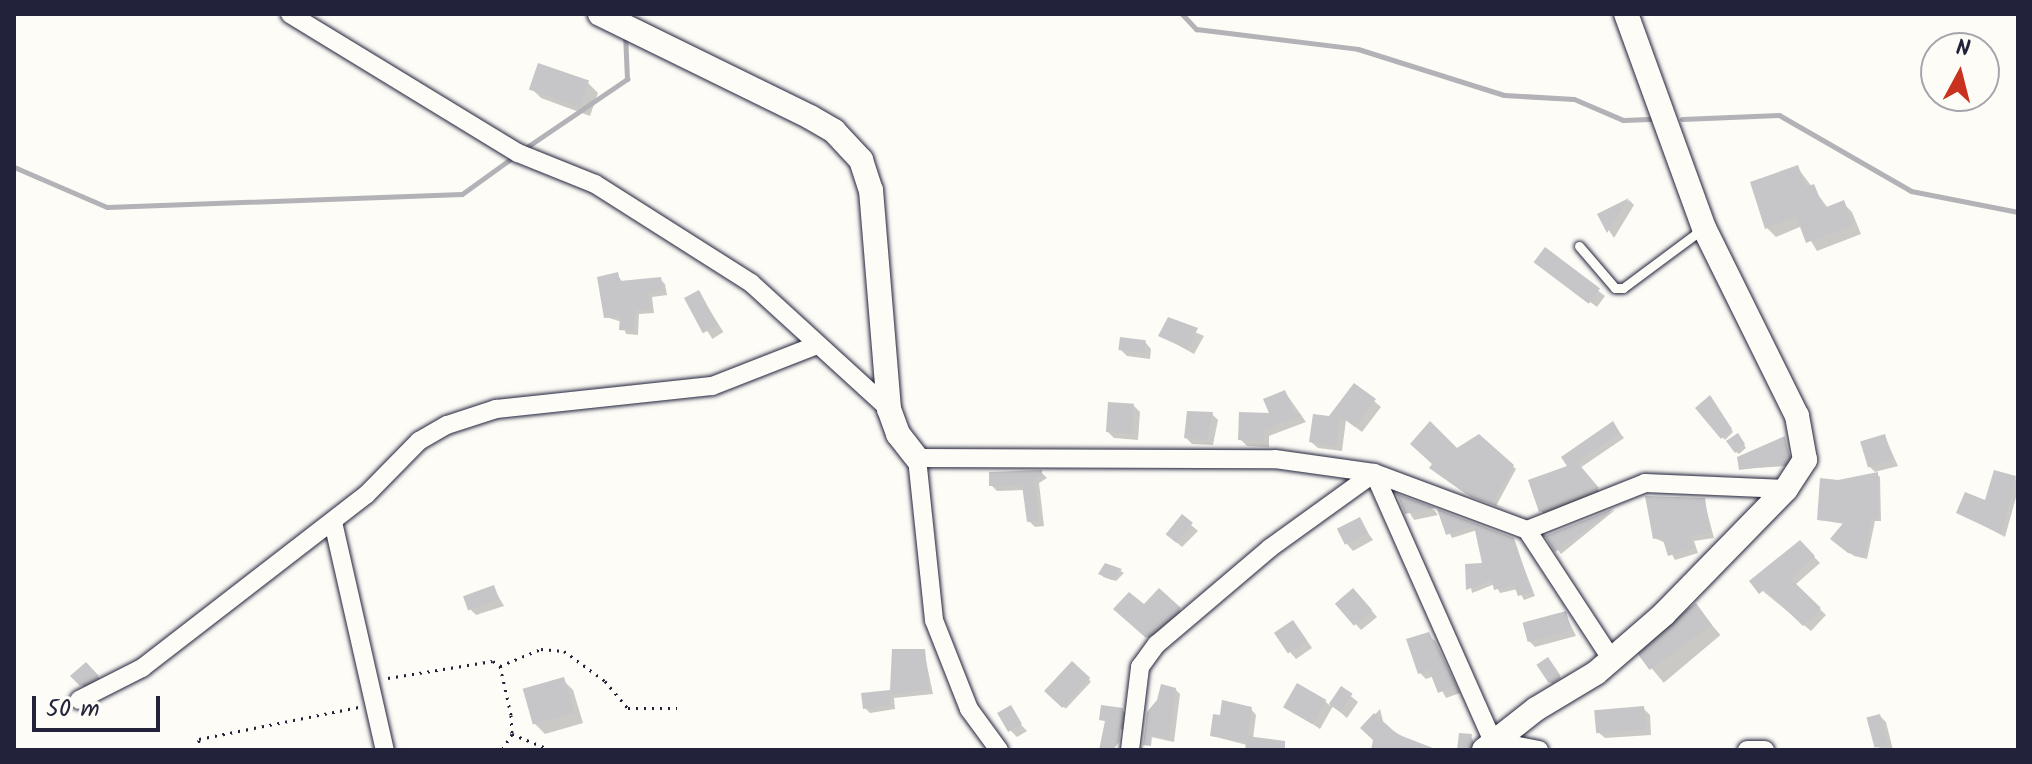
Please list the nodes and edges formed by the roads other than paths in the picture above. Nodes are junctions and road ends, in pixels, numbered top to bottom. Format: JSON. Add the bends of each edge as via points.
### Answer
{"nodes":[{"id":1,"x":290,"y":14,"type":"edge"},
{"id":2,"x":600,"y":14,"type":"edge"},
{"id":3,"x":1626,"y":14,"type":"edge"},
{"id":4,"x":1704,"y":228,"type":"junction"},
{"id":5,"x":1579,"y":246,"type":"dead end"},
{"id":6,"x":817,"y":345,"type":"junction"},
{"id":7,"x":889,"y":409,"type":"junction"},
{"id":8,"x":917,"y":458,"type":"junction"},
{"id":9,"x":1374,"y":473,"type":"junction"},
{"id":10,"x":1786,"y":489,"type":"junction"},
{"id":11,"x":333,"y":522,"type":"junction"},
{"id":12,"x":1527,"y":530,"type":"junction"},
{"id":13,"x":1612,"y":660,"type":"junction"},
{"id":14,"x":79,"y":700,"type":"dead end"},
{"id":15,"x":1489,"y":746,"type":"edge"},
{"id":16,"x":385,"y":750,"type":"edge"},
{"id":17,"x":999,"y":750,"type":"edge"},
{"id":18,"x":1130,"y":750,"type":"edge"},
{"id":19,"x":1539,"y":750,"type":"edge"},
{"id":20,"x":1747,"y":750,"type":"edge"},
{"id":21,"x":1765,"y":750,"type":"edge"}],
"edges":[{"from":1,"to":6,"type":"street","via":[[518,153],[595,184],[751,283]]},
{"from":2,"to":7,"type":"main road","via":[[810,117],[834,131],[861,160],[871,190]]},
{"from":3,"to":4,"type":"main road"},
{"from":4,"to":5,"type":"lane","via":[[1623,288],[1615,288]]},
{"from":4,"to":10,"type":"main road","via":[[1802,429],[1805,460]]},
{"from":6,"to":7,"type":"street"},
{"from":6,"to":11,"type":"street","via":[[712,386],[496,409],[447,425],[394,461],[366,495]]},
{"from":7,"to":8,"type":"main road","via":[[898,434]]},
{"from":8,"to":9,"type":"street","via":[[1275,459]]},
{"from":8,"to":17,"type":"street","via":[[937,633],[969,709]]},
{"from":9,"to":12,"type":"street"},
{"from":9,"to":15,"type":"street"},
{"from":9,"to":18,"type":"street","via":[[1270,548],[1157,644],[1140,667]]},
{"from":10,"to":12,"type":"street","via":[[1645,483]]},
{"from":10,"to":13,"type":"main road"},
{"from":11,"to":14,"type":"street","via":[[312,532],[142,668]]},
{"from":11,"to":16,"type":"street"},
{"from":12,"to":13,"type":"street"},
{"from":13,"to":15,"type":"main road"},
{"from":15,"to":19,"type":"street"},
{"from":20,"to":21,"type":"street"}]}
